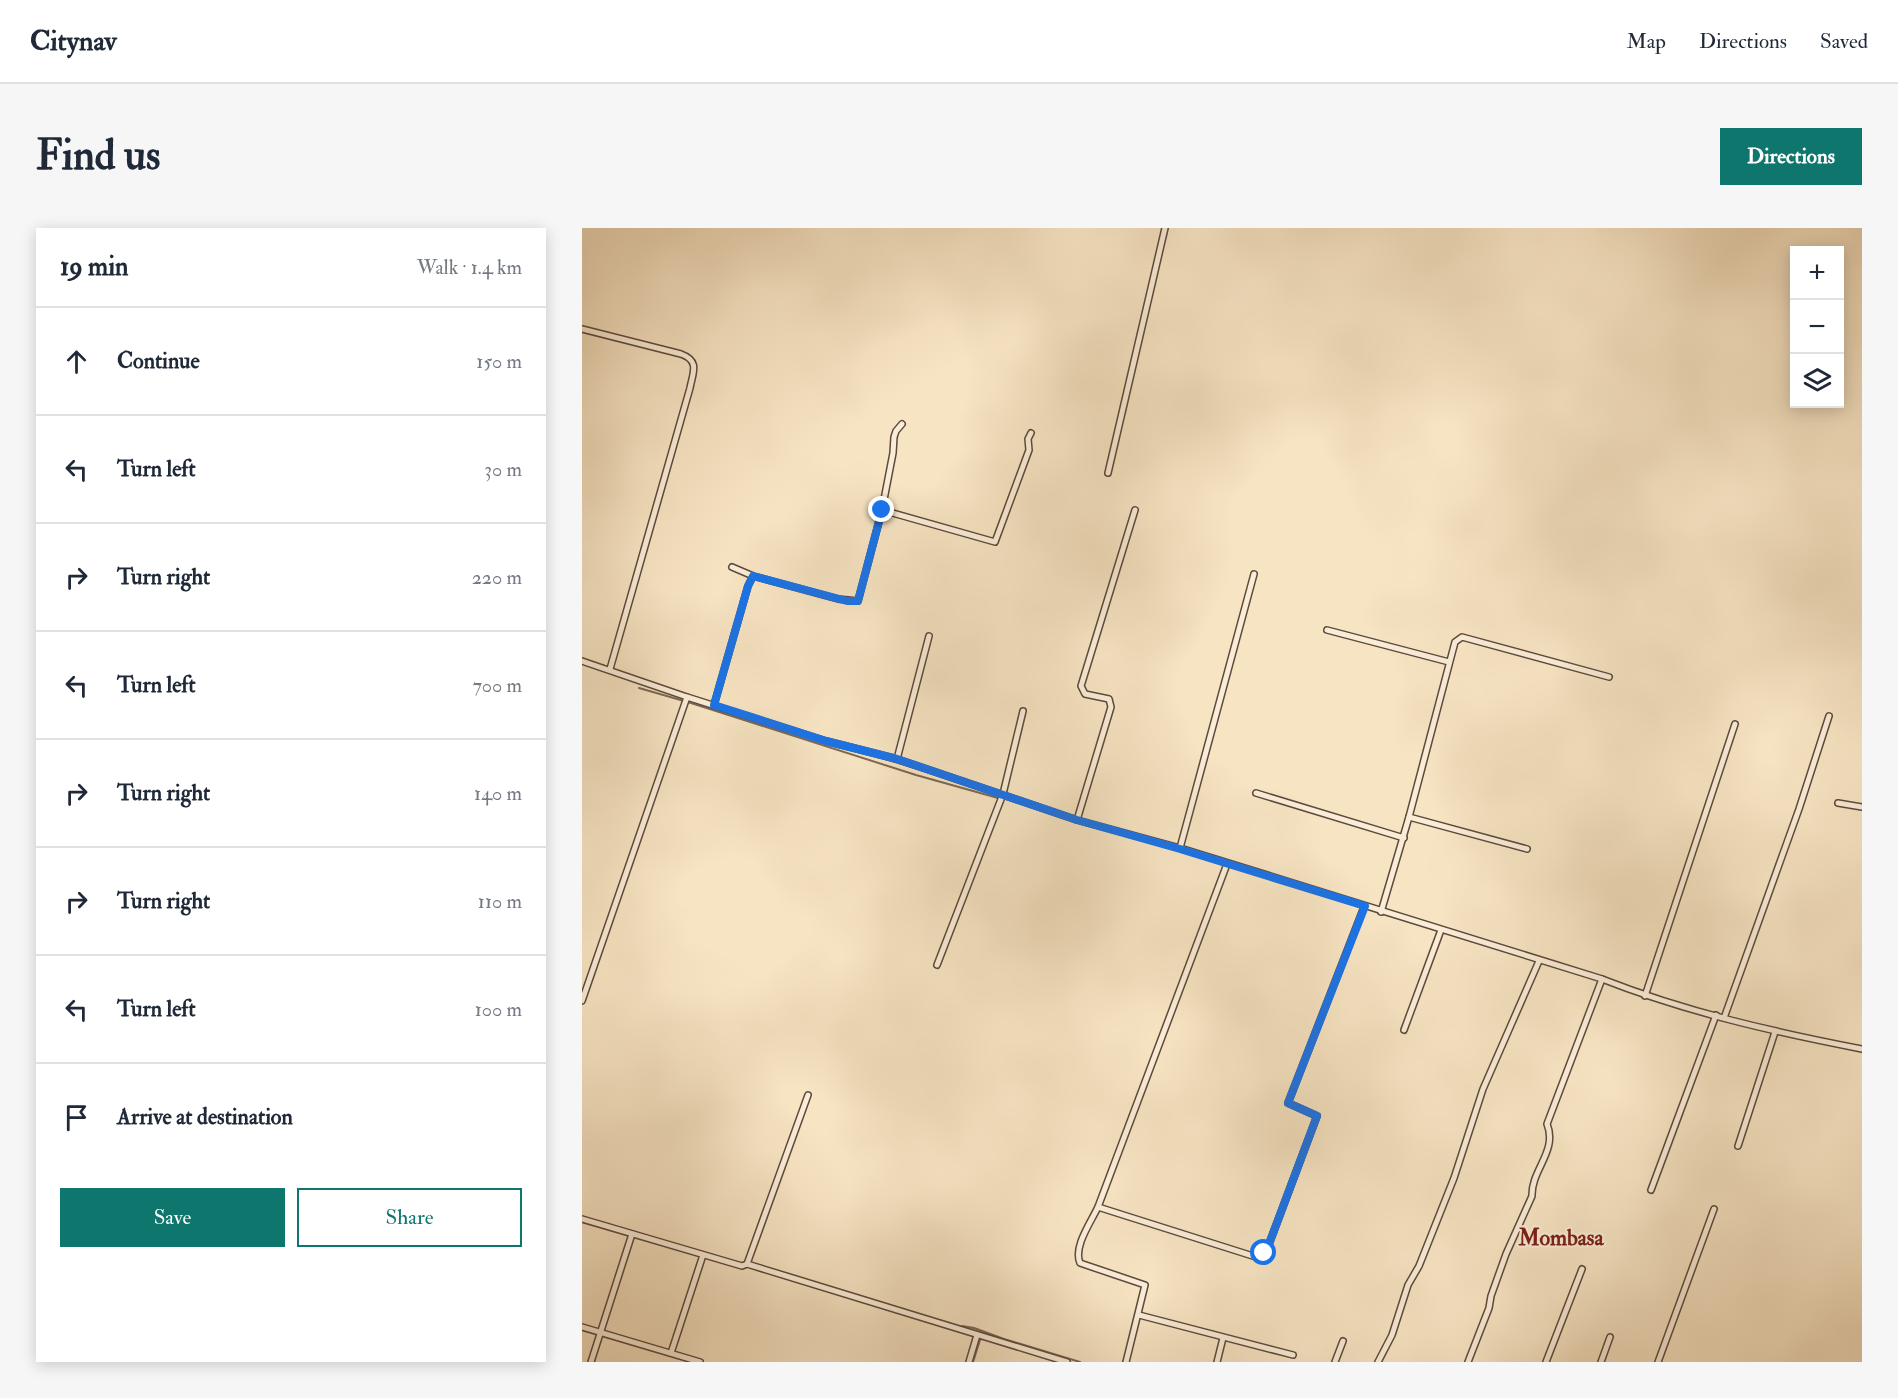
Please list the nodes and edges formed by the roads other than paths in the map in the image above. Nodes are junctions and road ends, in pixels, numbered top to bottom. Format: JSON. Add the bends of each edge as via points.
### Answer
{"nodes":[{"id":1,"x":1165,"y":228,"type":"edge"},
{"id":2,"x":582,"y":329,"type":"edge"},
{"id":3,"x":902,"y":424,"type":"dead end"},
{"id":4,"x":1031,"y":433,"type":"dead end"},
{"id":5,"x":1108,"y":473,"type":"dead end"},
{"id":6,"x":882,"y":510,"type":"junction"},
{"id":7,"x":1135,"y":510,"type":"dead end"},
{"id":8,"x":732,"y":567,"type":"dead end"},
{"id":9,"x":1254,"y":574,"type":"dead end"},
{"id":10,"x":753,"y":576,"type":"junction"},
{"id":11,"x":1327,"y":630,"type":"dead end"},
{"id":12,"x":929,"y":636,"type":"dead end"},
{"id":13,"x":582,"y":661,"type":"edge"},
{"id":14,"x":1449,"y":662,"type":"junction"},
{"id":15,"x":610,"y":669,"type":"junction"},
{"id":16,"x":1609,"y":677,"type":"dead end"},
{"id":17,"x":687,"y":697,"type":"junction"},
{"id":18,"x":714,"y":705,"type":"junction"},
{"id":19,"x":1023,"y":711,"type":"dead end"},
{"id":20,"x":1829,"y":716,"type":"dead end"},
{"id":21,"x":1735,"y":723,"type":"dead end"},
{"id":22,"x":897,"y":759,"type":"junction"},
{"id":23,"x":1256,"y":793,"type":"dead end"},
{"id":24,"x":1003,"y":794,"type":"junction"},
{"id":25,"x":1838,"y":803,"type":"dead end"},
{"id":26,"x":1862,"y":807,"type":"edge"},
{"id":27,"x":1409,"y":817,"type":"junction"},
{"id":28,"x":1077,"y":820,"type":"junction"},
{"id":29,"x":1404,"y":838,"type":"junction"},
{"id":30,"x":1180,"y":849,"type":"junction"},
{"id":31,"x":1527,"y":849,"type":"dead end"},
{"id":32,"x":1227,"y":864,"type":"junction"},
{"id":33,"x":1365,"y":906,"type":"junction"},
{"id":34,"x":1381,"y":912,"type":"junction"},
{"id":35,"x":1441,"y":930,"type":"junction"},
{"id":36,"x":1539,"y":961,"type":"junction"},
{"id":37,"x":938,"y":965,"type":"dead end"},
{"id":38,"x":1602,"y":979,"type":"junction"},
{"id":39,"x":1645,"y":996,"type":"junction"},
{"id":40,"x":582,"y":1000,"type":"edge"},
{"id":41,"x":1716,"y":1016,"type":"junction"},
{"id":42,"x":1724,"y":1018,"type":"junction"},
{"id":43,"x":1404,"y":1030,"type":"dead end"},
{"id":44,"x":1775,"y":1032,"type":"junction"},
{"id":45,"x":1862,"y":1049,"type":"edge"},
{"id":46,"x":808,"y":1095,"type":"dead end"},
{"id":47,"x":1738,"y":1146,"type":"dead end"},
{"id":48,"x":1651,"y":1190,"type":"dead end"},
{"id":49,"x":1098,"y":1207,"type":"junction"},
{"id":50,"x":1714,"y":1209,"type":"dead end"},
{"id":51,"x":582,"y":1219,"type":"edge"},
{"id":52,"x":632,"y":1234,"type":"junction"},
{"id":53,"x":703,"y":1255,"type":"junction"},
{"id":54,"x":747,"y":1264,"type":"junction"},
{"id":55,"x":1582,"y":1269,"type":"dead end"},
{"id":56,"x":1139,"y":1315,"type":"junction"},
{"id":57,"x":582,"y":1327,"type":"edge"},
{"id":58,"x":600,"y":1332,"type":"junction"},
{"id":59,"x":977,"y":1335,"type":"junction"},
{"id":60,"x":1611,"y":1337,"type":"dead end"},
{"id":61,"x":1223,"y":1338,"type":"junction"},
{"id":62,"x":1343,"y":1341,"type":"dead end"},
{"id":63,"x":671,"y":1353,"type":"junction"},
{"id":64,"x":1293,"y":1355,"type":"dead end"},
{"id":65,"x":591,"y":1362,"type":"edge"},
{"id":66,"x":700,"y":1362,"type":"edge"},
{"id":67,"x":969,"y":1362,"type":"edge"},
{"id":68,"x":1067,"y":1362,"type":"edge"},
{"id":69,"x":1126,"y":1362,"type":"edge"},
{"id":70,"x":1217,"y":1362,"type":"edge"},
{"id":71,"x":1335,"y":1362,"type":"edge"},
{"id":72,"x":1378,"y":1362,"type":"edge"},
{"id":73,"x":1468,"y":1362,"type":"edge"},
{"id":74,"x":1546,"y":1362,"type":"edge"},
{"id":75,"x":1601,"y":1362,"type":"edge"},
{"id":76,"x":1658,"y":1362,"type":"edge"}],
"edges":[{"from":1,"to":5,"type":"street"},
{"from":2,"to":15,"type":"street","via":[[681,354],[693,363],[690,388]]},
{"from":3,"to":6,"type":"street","via":[[894,437]]},
{"from":4,"to":6,"type":"street","via":[[1029,450],[994,542]]},
{"from":6,"to":10,"type":"street","via":[[858,601]]},
{"from":7,"to":28,"type":"street","via":[[1081,687],[1085,694],[1109,699],[1111,707]]},
{"from":8,"to":10,"type":"street"},
{"from":9,"to":30,"type":"street"},
{"from":10,"to":18,"type":"street"},
{"from":11,"to":14,"type":"street"},
{"from":12,"to":22,"type":"street"},
{"from":13,"to":15,"type":"street"},
{"from":14,"to":16,"type":"street","via":[[1453,645],[1462,637]]},
{"from":14,"to":27,"type":"street"},
{"from":15,"to":17,"type":"street"},
{"from":17,"to":18,"type":"street"},
{"from":17,"to":40,"type":"street"},
{"from":18,"to":22,"type":"street"},
{"from":19,"to":24,"type":"street"},
{"from":20,"to":42,"type":"street"},
{"from":21,"to":39,"type":"street"},
{"from":22,"to":24,"type":"street"},
{"from":23,"to":29,"type":"street"},
{"from":24,"to":28,"type":"street"},
{"from":24,"to":37,"type":"street"},
{"from":25,"to":26,"type":"street"},
{"from":27,"to":29,"type":"street"},
{"from":27,"to":31,"type":"street"},
{"from":28,"to":30,"type":"street"},
{"from":29,"to":34,"type":"street"},
{"from":30,"to":32,"type":"street"},
{"from":32,"to":33,"type":"street"},
{"from":32,"to":49,"type":"street"},
{"from":33,"to":34,"type":"street"},
{"from":33,"to":49,"type":"street","via":[[1288,1103],[1317,1116],[1264,1253],[1256,1257]]},
{"from":34,"to":35,"type":"street"},
{"from":35,"to":36,"type":"street"},
{"from":35,"to":43,"type":"street"},
{"from":36,"to":38,"type":"street"},
{"from":36,"to":72,"type":"street","via":[[1483,1089],[1454,1178]]},
{"from":38,"to":39,"type":"street"},
{"from":38,"to":73,"type":"street","via":[[1547,1124],[1550,1146]]},
{"from":39,"to":41,"type":"street"},
{"from":41,"to":42,"type":"street"},
{"from":41,"to":48,"type":"street"},
{"from":42,"to":44,"type":"street"},
{"from":44,"to":45,"type":"street"},
{"from":44,"to":47,"type":"street"},
{"from":46,"to":54,"type":"street"},
{"from":49,"to":56,"type":"street","via":[[1078,1258],[1080,1263],[1145,1286]]},
{"from":50,"to":76,"type":"street"},
{"from":51,"to":52,"type":"street"},
{"from":52,"to":53,"type":"street"},
{"from":52,"to":58,"type":"street"},
{"from":53,"to":54,"type":"street"},
{"from":53,"to":63,"type":"street"},
{"from":54,"to":59,"type":"street"},
{"from":55,"to":74,"type":"street"},
{"from":56,"to":61,"type":"street"},
{"from":56,"to":69,"type":"street"},
{"from":57,"to":58,"type":"street"},
{"from":58,"to":63,"type":"street"},
{"from":58,"to":65,"type":"street"},
{"from":59,"to":67,"type":"street"},
{"from":59,"to":68,"type":"street"},
{"from":60,"to":75,"type":"street"},
{"from":61,"to":64,"type":"street"},
{"from":61,"to":70,"type":"street"},
{"from":62,"to":71,"type":"street"},
{"from":63,"to":66,"type":"street"}]}
